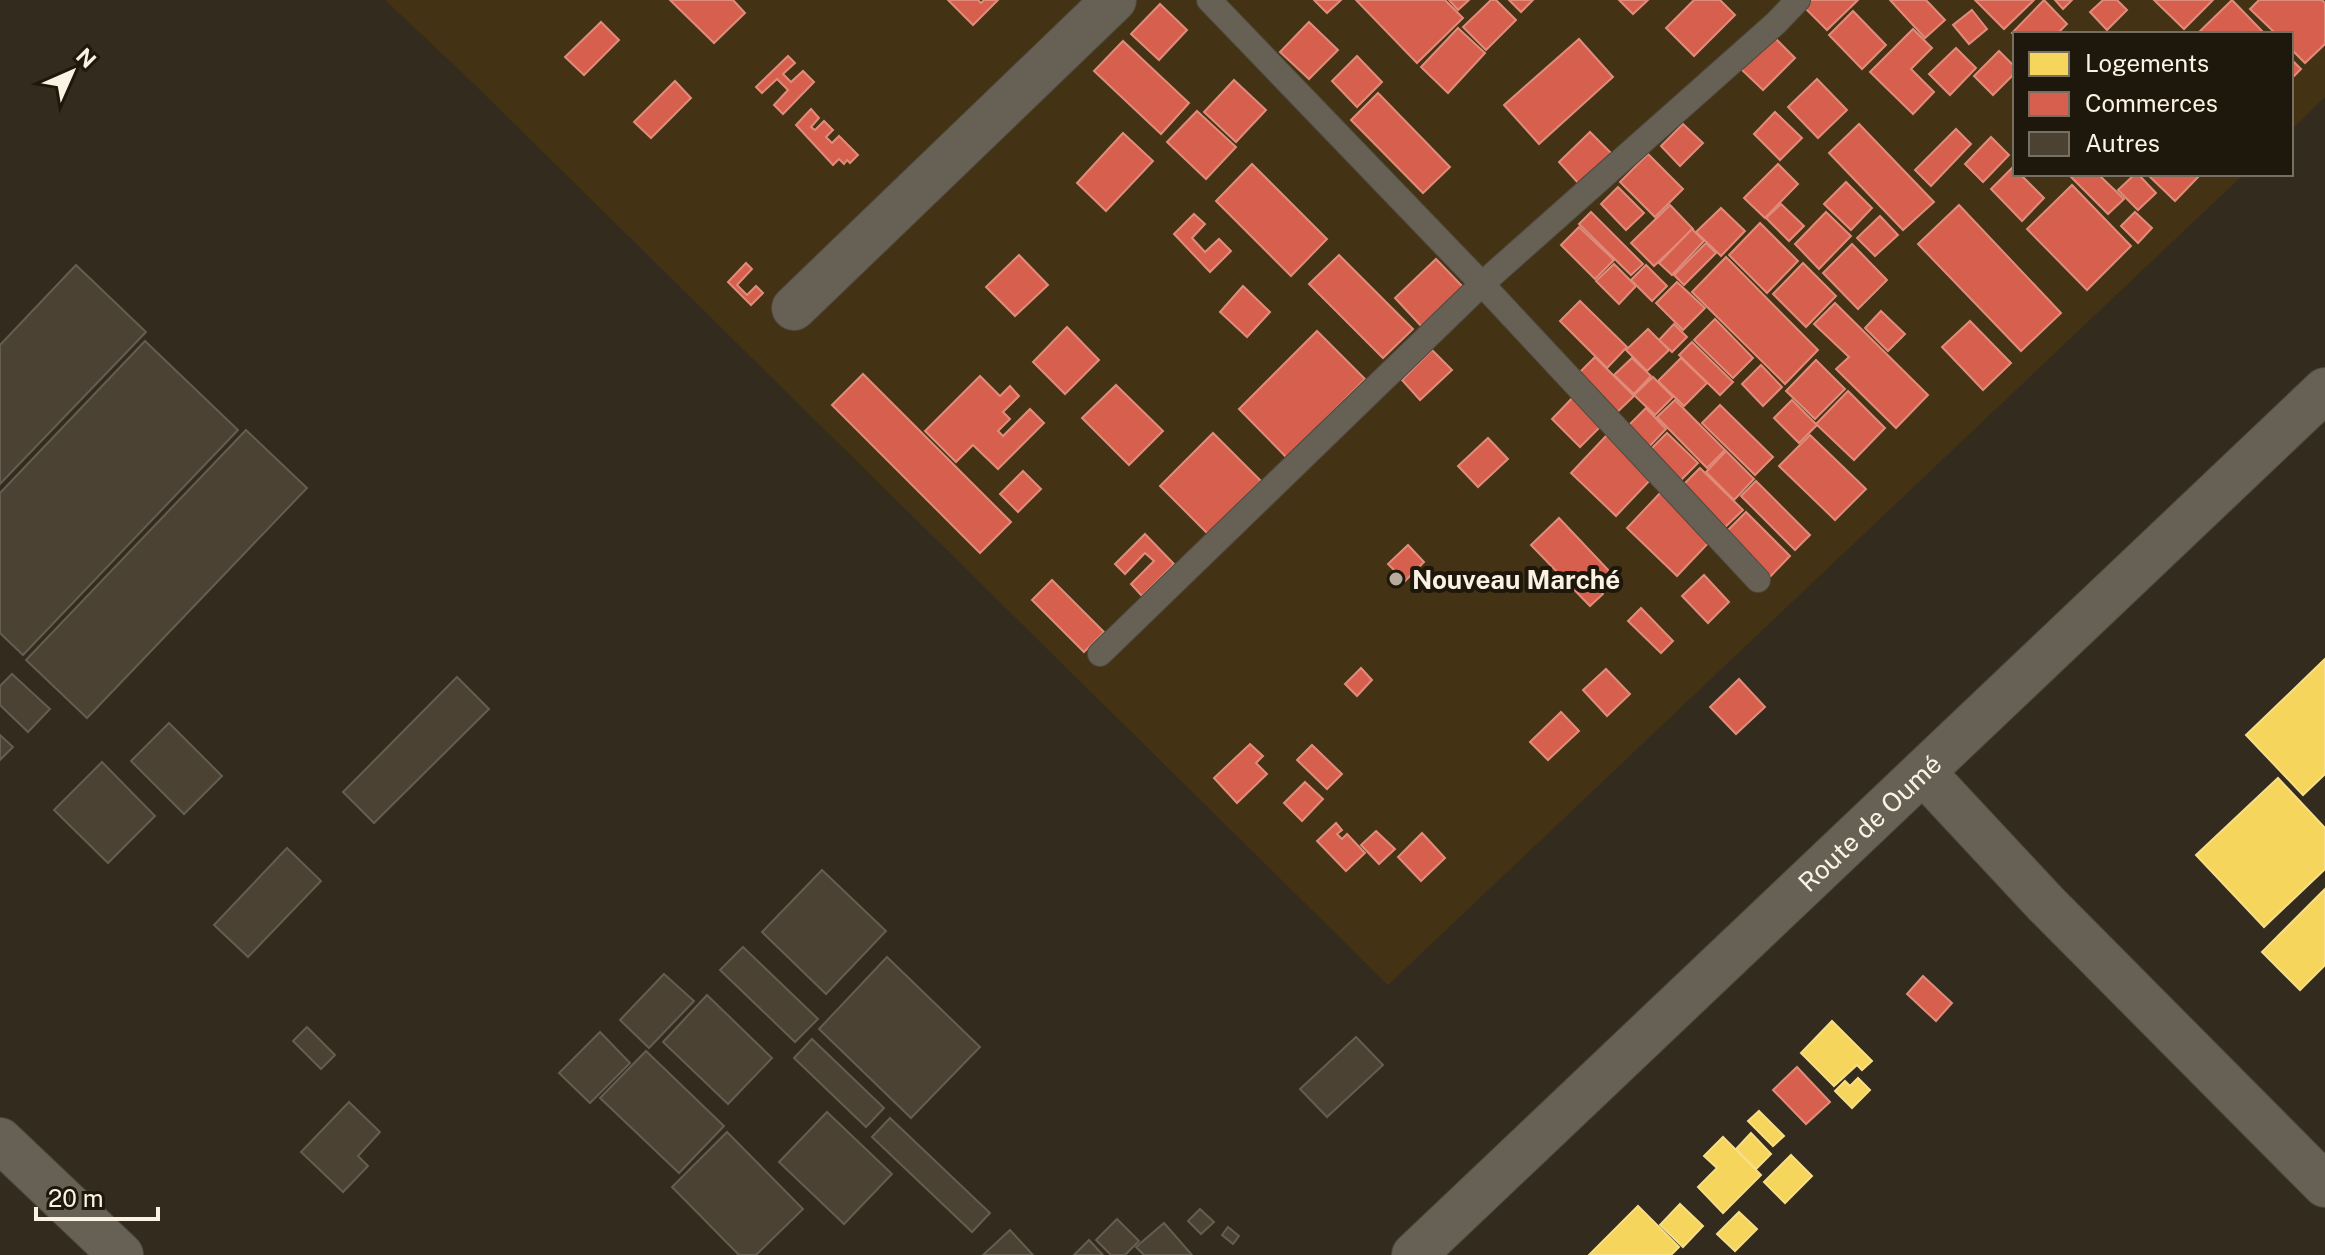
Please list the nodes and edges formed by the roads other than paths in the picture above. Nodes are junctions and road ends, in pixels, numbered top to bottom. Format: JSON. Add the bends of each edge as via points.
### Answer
{"nodes":[{"id":1,"x":1114,"y":0,"type":"edge"},
{"id":2,"x":1209,"y":0,"type":"edge"},
{"id":3,"x":1798,"y":0,"type":"edge"},
{"id":4,"x":1482,"y":284,"type":"junction"},
{"id":5,"x":794,"y":308,"type":"dead end"},
{"id":6,"x":2325,"y":390,"type":"edge"},
{"id":7,"x":1758,"y":580,"type":"dead end"},
{"id":8,"x":1100,"y":654,"type":"dead end"},
{"id":9,"x":1923,"y":772,"type":"junction"},
{"id":10,"x":0,"y":1140,"type":"edge"},
{"id":11,"x":2325,"y":1185,"type":"edge"},
{"id":12,"x":121,"y":1255,"type":"edge"},
{"id":13,"x":1414,"y":1255,"type":"edge"}],
"edges":[{"from":1,"to":5,"type":"street"},
{"from":2,"to":4,"type":"lane"},
{"from":3,"to":4,"type":"lane"},
{"from":4,"to":7,"type":"lane"},
{"from":4,"to":8,"type":"lane"},
{"from":6,"to":9,"type":"street","name":"Route de Oumé"},
{"from":9,"to":11,"type":"street"},
{"from":9,"to":13,"type":"street","name":"Route de Oumé"},
{"from":10,"to":12,"type":"street"}]}
